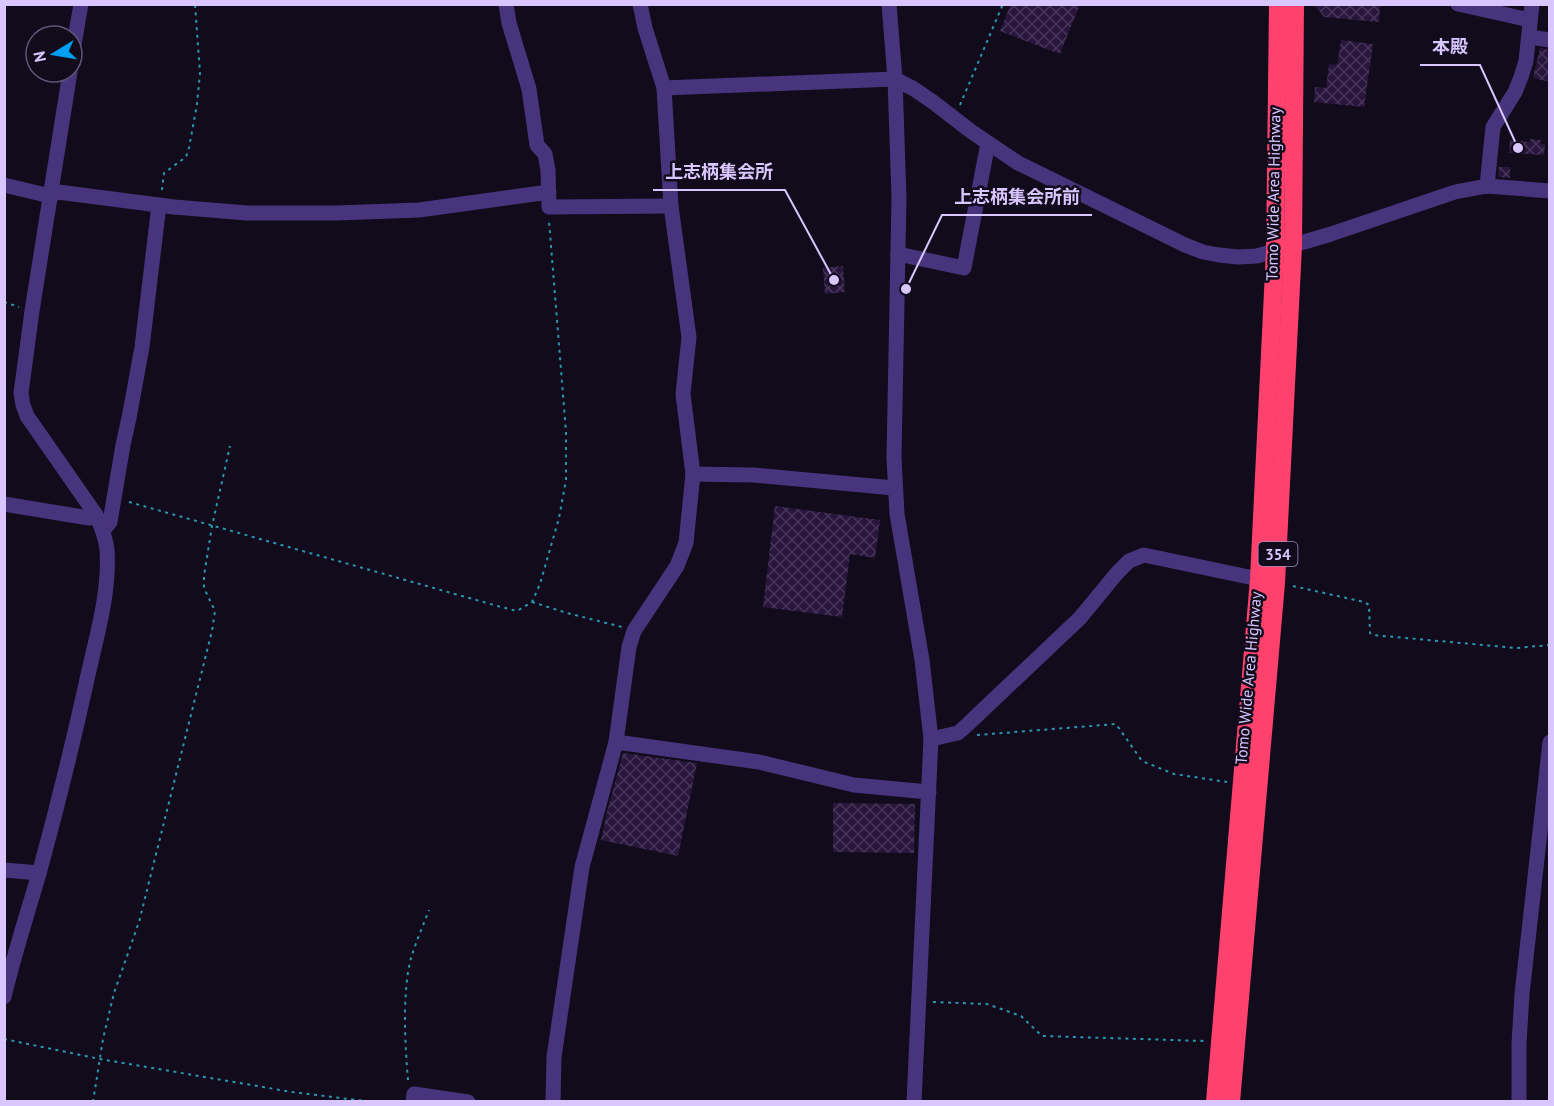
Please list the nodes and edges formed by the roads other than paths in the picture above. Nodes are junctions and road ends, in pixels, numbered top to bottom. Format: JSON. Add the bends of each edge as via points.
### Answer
{"nodes":[{"id":1,"x":81,"y":4,"type":"edge"},
{"id":2,"x":506,"y":4,"type":"edge"},
{"id":3,"x":640,"y":4,"type":"edge"},
{"id":4,"x":889,"y":4,"type":"edge"},
{"id":5,"x":1278,"y":4,"type":"edge"},
{"id":6,"x":1295,"y":4,"type":"edge"},
{"id":7,"x":1458,"y":4,"type":"edge"},
{"id":8,"x":1531,"y":12,"type":"edge"},
{"id":9,"x":78,"y":24,"type":"edge"},
{"id":10,"x":1529,"y":37,"type":"junction"},
{"id":11,"x":1550,"y":40,"type":"edge"},
{"id":12,"x":895,"y":79,"type":"junction"},
{"id":13,"x":67,"y":84,"type":"edge"},
{"id":14,"x":664,"y":88,"type":"junction"},
{"id":15,"x":988,"y":143,"type":"junction"},
{"id":16,"x":4,"y":185,"type":"edge"},
{"id":17,"x":1487,"y":186,"type":"junction"},
{"id":18,"x":1550,"y":191,"type":"edge"},
{"id":19,"x":50,"y":196,"type":"junction"},
{"id":20,"x":549,"y":200,"type":"junction"},
{"id":21,"x":159,"y":205,"type":"junction"},
{"id":22,"x":671,"y":206,"type":"junction"},
{"id":23,"x":1293,"y":246,"type":"junction"},
{"id":24,"x":1275,"y":251,"type":"junction"},
{"id":25,"x":898,"y":254,"type":"junction"},
{"id":26,"x":693,"y":474,"type":"junction"},
{"id":27,"x":894,"y":488,"type":"junction"},
{"id":28,"x":4,"y":504,"type":"edge"},
{"id":29,"x":96,"y":515,"type":"junction"},
{"id":30,"x":103,"y":531,"type":"junction"},
{"id":31,"x":1268,"y":581,"type":"junction"},
{"id":32,"x":931,"y":739,"type":"junction"},
{"id":33,"x":616,"y":742,"type":"junction"},
{"id":34,"x":1550,"y":742,"type":"edge"},
{"id":35,"x":929,"y":792,"type":"junction"},
{"id":36,"x":4,"y":870,"type":"edge"},
{"id":37,"x":39,"y":873,"type":"junction"},
{"id":38,"x":4,"y":997,"type":"edge"},
{"id":39,"x":414,"y":1098,"type":"edge"},
{"id":40,"x":468,"y":1101,"type":"edge"},
{"id":41,"x":553,"y":1101,"type":"edge"},
{"id":42,"x":914,"y":1101,"type":"edge"},
{"id":43,"x":1215,"y":1101,"type":"edge"},
{"id":44,"x":1231,"y":1101,"type":"edge"},
{"id":45,"x":1519,"y":1101,"type":"edge"}],
"edges":[{"from":1,"to":9,"type":"street"},
{"from":2,"to":20,"type":"street","via":[[530,89],[537,145],[545,154]]},
{"from":3,"to":14,"type":"street"},
{"from":4,"to":12,"type":"street"},
{"from":5,"to":24,"type":"highway","name":"Tomo Wide Area Highway","number":"354"},
{"from":6,"to":23,"type":"highway","name":"Tomo Wide Area Highway","number":"354"},
{"from":7,"to":8,"type":"street"},
{"from":8,"to":10,"type":"street"},
{"from":10,"to":11,"type":"street"},
{"from":10,"to":17,"type":"street","via":[[1526,61],[1515,92],[1493,126]]},
{"from":12,"to":14,"type":"street"},
{"from":12,"to":15,"type":"street"},
{"from":12,"to":25,"type":"street"},
{"from":13,"to":19,"type":"street"},
{"from":14,"to":22,"type":"street"},
{"from":15,"to":24,"type":"street","via":[[1018,164],[1203,252],[1238,257]]},
{"from":15,"to":25,"type":"street","via":[[964,268]]},
{"from":16,"to":19,"type":"street"},
{"from":17,"to":18,"type":"street"},
{"from":17,"to":23,"type":"street","via":[[1455,192]]},
{"from":19,"to":21,"type":"street","via":[[58,192]]},
{"from":19,"to":29,"type":"street","via":[[21,393],[27,417]]},
{"from":20,"to":21,"type":"street","via":[[337,213],[247,213]]},
{"from":20,"to":22,"type":"street"},
{"from":21,"to":30,"type":"street","via":[[142,347],[110,522]]},
{"from":22,"to":26,"type":"street","via":[[689,337],[683,394]]},
{"from":23,"to":24,"type":"street"},
{"from":23,"to":31,"type":"highway","name":"Tomo Wide Area Highway","number":"354"},
{"from":24,"to":31,"type":"highway","name":"Tomo Wide Area Highway","number":"354"},
{"from":25,"to":27,"type":"street"},
{"from":26,"to":27,"type":"street"},
{"from":26,"to":33,"type":"street","via":[[686,543],[677,566],[634,631],[629,646]]},
{"from":27,"to":32,"type":"street"},
{"from":28,"to":29,"type":"street","via":[[89,518]]},
{"from":29,"to":30,"type":"street"},
{"from":30,"to":37,"type":"street","via":[[106,582],[100,619],[68,767]]},
{"from":31,"to":32,"type":"street","via":[[1144,555],[1129,561],[1080,618],[958,733]]},
{"from":31,"to":43,"type":"highway","name":"Tomo Wide Area Highway","number":"354","via":[[1242,784]]},
{"from":31,"to":44,"type":"highway","name":"Tomo Wide Area Highway","number":"354"},
{"from":32,"to":35,"type":"street"},
{"from":33,"to":35,"type":"street","via":[[759,762],[854,785]]},
{"from":33,"to":41,"type":"street","via":[[582,867],[554,1057]]},
{"from":34,"to":45,"type":"street","via":[[1522,994]]},
{"from":35,"to":42,"type":"street"},
{"from":36,"to":37,"type":"street"},
{"from":37,"to":38,"type":"street"},
{"from":39,"to":40,"type":"street"}]}
